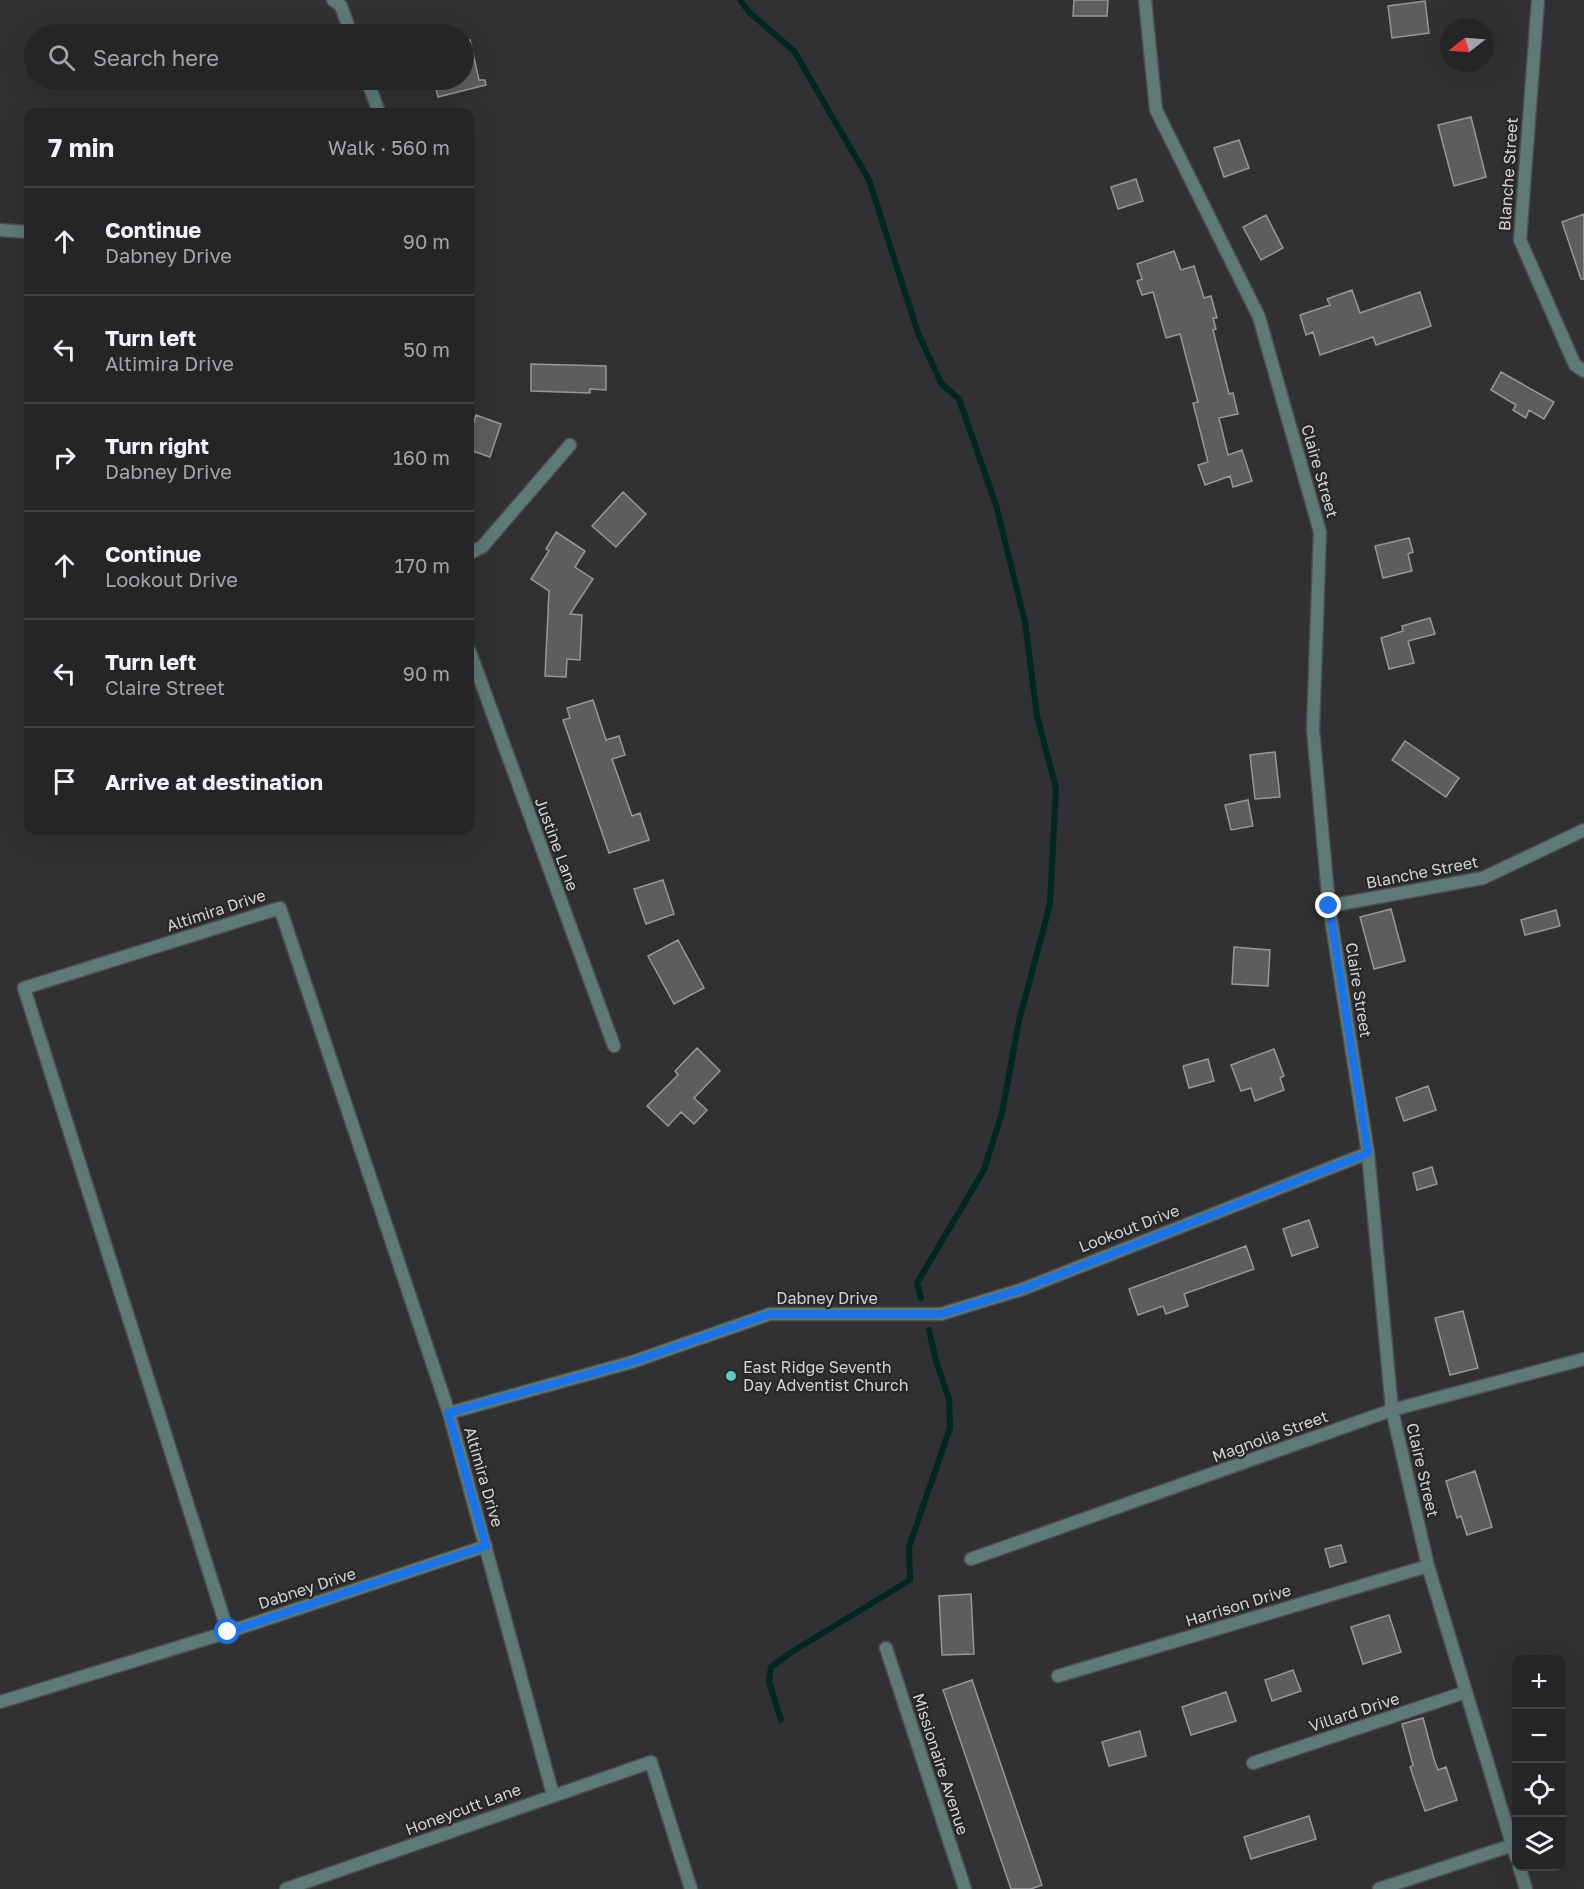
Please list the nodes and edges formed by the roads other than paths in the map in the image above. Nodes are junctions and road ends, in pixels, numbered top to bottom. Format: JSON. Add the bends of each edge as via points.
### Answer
{"nodes":[{"id":1,"x":333,"y":0,"type":"edge"},
{"id":2,"x":1145,"y":0,"type":"edge"},
{"id":3,"x":1538,"y":0,"type":"edge"},
{"id":4,"x":347,"y":24,"type":"edge"},
{"id":5,"x":371,"y":90,"type":"edge"},
{"id":6,"x":378,"y":108,"type":"edge"},
{"id":7,"x":0,"y":230,"type":"edge"},
{"id":8,"x":24,"y":232,"type":"edge"},
{"id":9,"x":1584,"y":371,"type":"edge"},
{"id":10,"x":570,"y":446,"type":"dead end"},
{"id":11,"x":474,"y":551,"type":"edge"},
{"id":12,"x":474,"y":663,"type":"edge"},
{"id":13,"x":1584,"y":830,"type":"edge"},
{"id":14,"x":1329,"y":906,"type":"junction"},
{"id":15,"x":614,"y":1046,"type":"dead end"},
{"id":16,"x":1368,"y":1153,"type":"junction"},
{"id":17,"x":897,"y":1315,"type":"joint"},
{"id":18,"x":1584,"y":1359,"type":"edge"},
{"id":19,"x":1392,"y":1410,"type":"junction"},
{"id":20,"x":448,"y":1413,"type":"junction"},
{"id":21,"x":486,"y":1546,"type":"junction"},
{"id":22,"x":971,"y":1559,"type":"dead end"},
{"id":23,"x":1428,"y":1566,"type":"junction"},
{"id":24,"x":228,"y":1632,"type":"junction"},
{"id":25,"x":886,"y":1648,"type":"dead end"},
{"id":26,"x":1058,"y":1676,"type":"dead end"},
{"id":27,"x":1466,"y":1692,"type":"junction"},
{"id":28,"x":0,"y":1702,"type":"edge"},
{"id":29,"x":1253,"y":1763,"type":"dead end"},
{"id":30,"x":553,"y":1795,"type":"junction"},
{"id":31,"x":1512,"y":1841,"type":"edge"},
{"id":32,"x":1512,"y":1852,"type":"edge"},
{"id":33,"x":1521,"y":1871,"type":"edge"},
{"id":34,"x":314,"y":1885,"type":"edge"},
{"id":35,"x":286,"y":1889,"type":"edge"},
{"id":36,"x":692,"y":1889,"type":"edge"},
{"id":37,"x":965,"y":1889,"type":"edge"},
{"id":38,"x":1379,"y":1889,"type":"edge"},
{"id":39,"x":1526,"y":1889,"type":"edge"}],
"edges":[{"from":1,"to":4,"type":"street","via":[[341,6]]},
{"from":2,"to":14,"type":"street","name":"Claire Street","via":[[1156,110],[1260,317],[1320,532],[1313,729]]},
{"from":3,"to":9,"type":"street","name":"Blanche Street","via":[[1520,240],[1575,365]]},
{"from":5,"to":6,"type":"street"},
{"from":7,"to":8,"type":"street"},
{"from":10,"to":11,"type":"street","via":[[482,547]]},
{"from":12,"to":15,"type":"street","name":"Justine Lane"},
{"from":13,"to":14,"type":"street","name":"Blanche Street","via":[[1483,878]]},
{"from":14,"to":16,"type":"street","name":"Claire Street"},
{"from":16,"to":17,"type":"street","name":"Lookout Drive","via":[[1023,1289],[941,1314]]},
{"from":16,"to":19,"type":"street","name":"Claire Street"},
{"from":17,"to":20,"type":"street","name":"Dabney Drive","via":[[770,1314],[632,1362]]},
{"from":18,"to":19,"type":"street","name":"Magnolia Street"},
{"from":19,"to":22,"type":"street","name":"Magnolia Street"},
{"from":19,"to":23,"type":"street","name":"Claire Street"},
{"from":20,"to":21,"type":"street","name":"Altimira Drive"},
{"from":20,"to":24,"type":"street","name":"Altimira Drive","via":[[280,908],[24,988]]},
{"from":21,"to":24,"type":"street","name":"Dabney Drive"},
{"from":21,"to":30,"type":"street","name":"Altimira Drive"},
{"from":23,"to":26,"type":"street","name":"Harrison Drive"},
{"from":23,"to":27,"type":"street","name":"Claire Street"},
{"from":24,"to":28,"type":"street","name":"Dabney Drive"},
{"from":25,"to":37,"type":"street","name":"Missionaire Avenue"},
{"from":27,"to":29,"type":"street","name":"Villard Drive"},
{"from":27,"to":31,"type":"street","name":"Claire Street"},
{"from":30,"to":34,"type":"street","name":"Honeycutt Lane"},
{"from":30,"to":36,"type":"street","name":"Honeycutt Lane","via":[[651,1762]]},
{"from":32,"to":38,"type":"street"},
{"from":33,"to":39,"type":"street"},
{"from":34,"to":35,"type":"street","name":"Honeycutt Lane"}]}
